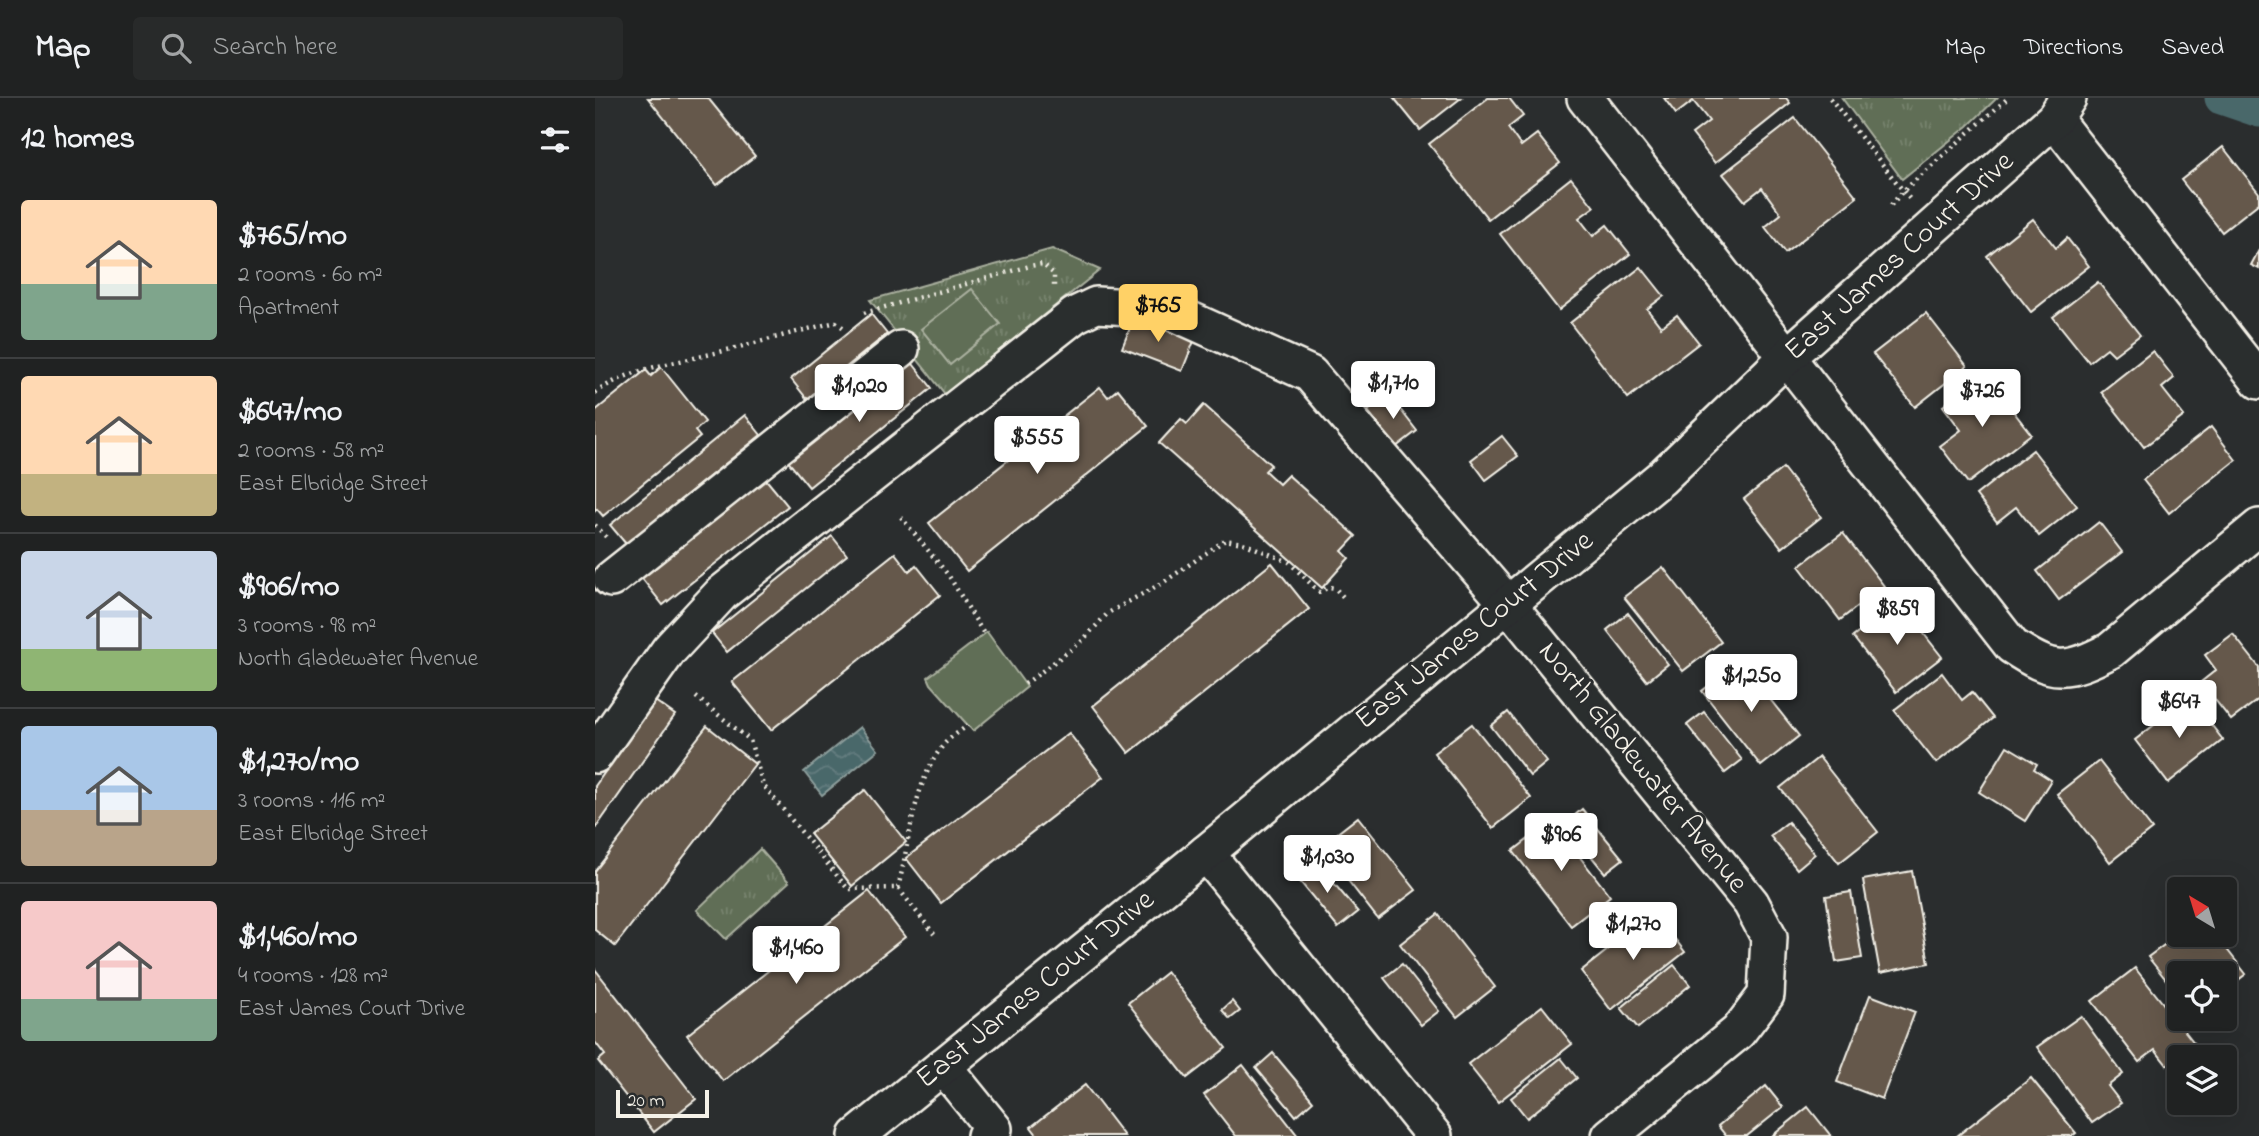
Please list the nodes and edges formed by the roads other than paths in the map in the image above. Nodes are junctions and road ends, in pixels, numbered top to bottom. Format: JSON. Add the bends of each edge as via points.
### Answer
{"nodes":[{"id":1,"x":1585,"y":98,"type":"edge"},
{"id":2,"x":2061,"y":108,"type":"edge"},
{"id":3,"x":901,"y":349,"type":"dead end"},
{"id":4,"x":1788,"y":356,"type":"junction"},
{"id":5,"x":2259,"y":381,"type":"edge"},
{"id":6,"x":2259,"y":527,"type":"edge"},
{"id":7,"x":611,"y":579,"type":"dead end"},
{"id":8,"x":1507,"y":603,"type":"junction"},
{"id":9,"x":595,"y":755,"type":"edge"},
{"id":10,"x":1206,"y":853,"type":"junction"},
{"id":11,"x":943,"y":1066,"type":"junction"},
{"id":12,"x":857,"y":1136,"type":"edge"},
{"id":13,"x":985,"y":1136,"type":"edge"},
{"id":14,"x":1434,"y":1136,"type":"edge"},
{"id":15,"x":1610,"y":1136,"type":"edge"}],
"edges":[{"from":1,"to":4,"type":"street"},
{"from":2,"to":4,"type":"street","name":"East James Court Drive"},
{"from":2,"to":5,"type":"street"},
{"from":3,"to":7,"type":"street"},
{"from":4,"to":6,"type":"street","via":[[2012,646],[2038,663],[2058,668],[2085,663],[2111,650]]},
{"from":4,"to":8,"type":"street","name":"East James Court Drive","via":[[1661,478]]},
{"from":8,"to":9,"type":"street","name":"North Gladewater Avenue","via":[[1310,374],[1166,309],[1097,305],[1075,315],[722,593],[669,650]]},
{"from":8,"to":10,"type":"street","name":"East James Court Drive"},
{"from":8,"to":15,"type":"street","name":"North Gladewater Avenue","via":[[1751,903],[1769,937],[1766,995],[1738,1032]]},
{"from":10,"to":11,"type":"street","name":"East James Court Drive"},
{"from":10,"to":14,"type":"street"},
{"from":11,"to":12,"type":"street","name":"East James Court Drive"},
{"from":11,"to":13,"type":"street","via":[[994,1129]]}]}
